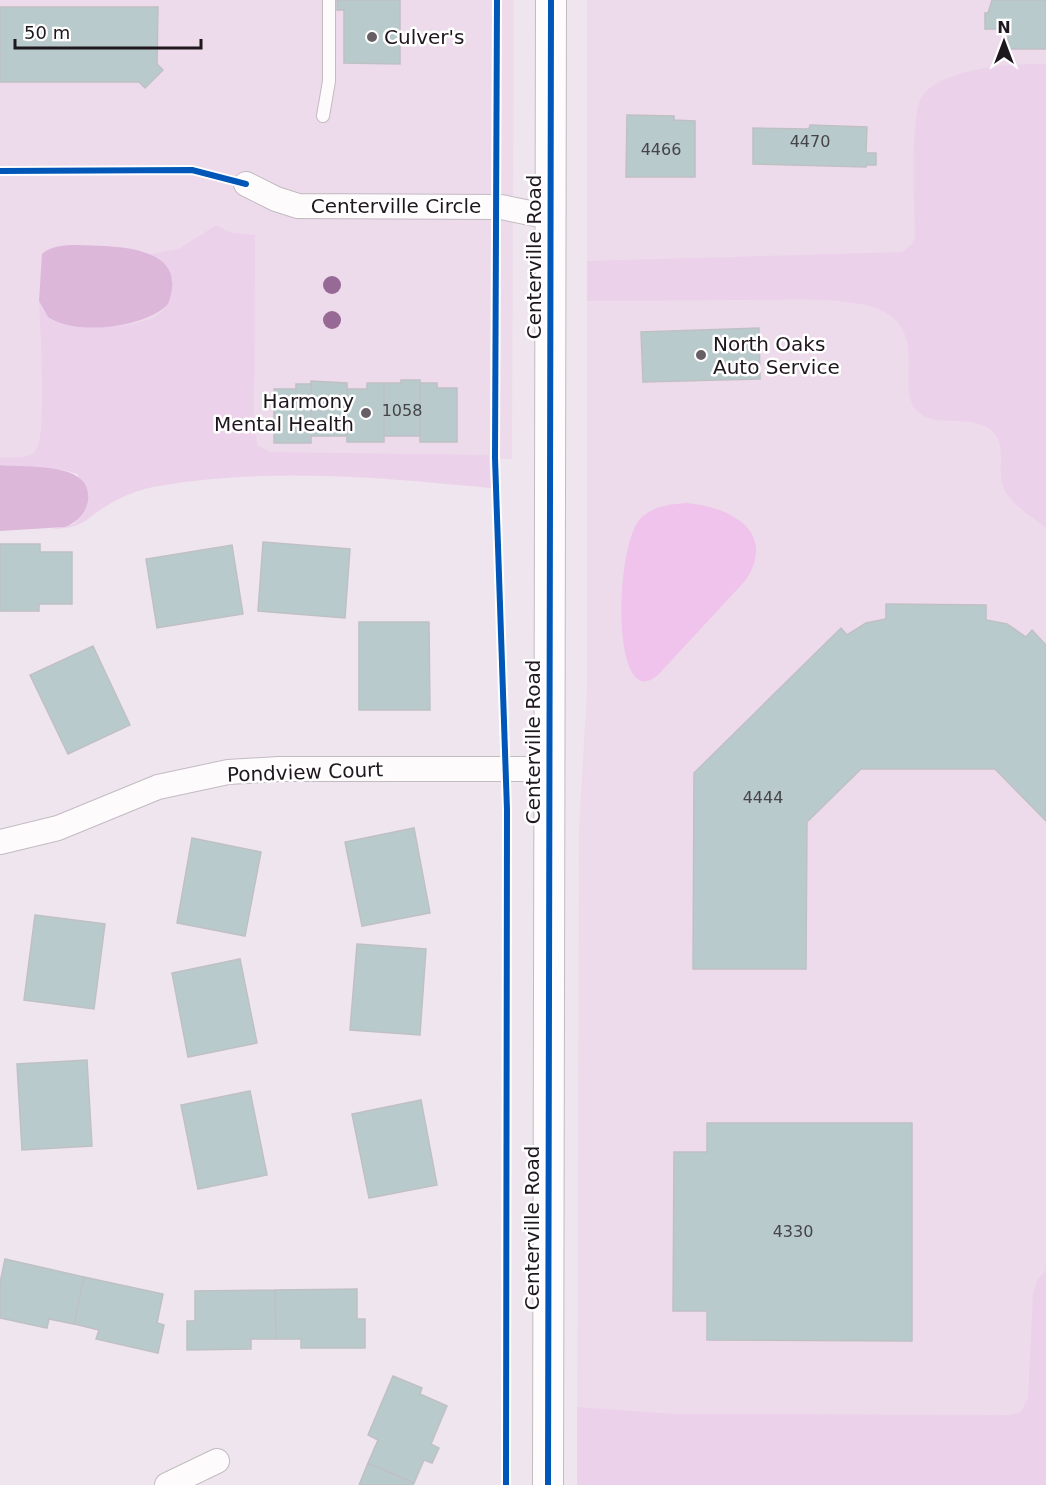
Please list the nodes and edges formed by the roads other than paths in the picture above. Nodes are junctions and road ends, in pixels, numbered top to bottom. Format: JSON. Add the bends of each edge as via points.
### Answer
{"nodes":[{"id":1,"x":329,"y":0,"type":"edge"},
{"id":2,"x":550,"y":0,"type":"edge"},
{"id":3,"x":323,"y":116,"type":"dead end"},
{"id":4,"x":246,"y":184,"type":"dead end"},
{"id":5,"x":550,"y":217,"type":"junction"},
{"id":6,"x":550,"y":769,"type":"junction"},
{"id":7,"x":0,"y":842,"type":"edge"},
{"id":8,"x":217,"y":1461,"type":"dead end"},
{"id":9,"x":168,"y":1485,"type":"edge"},
{"id":10,"x":548,"y":1485,"type":"edge"}],
"edges":[{"from":1,"to":3,"type":"lane","via":[[329,81]]},
{"from":2,"to":5,"type":"street","name":"Centerville Road"},
{"from":4,"to":5,"type":"street","name":"Centerville Circle","via":[[284,202],[306,207],[501,207]]},
{"from":5,"to":6,"type":"street","name":"Centerville Road"},
{"from":6,"to":7,"type":"street","name":"Pondview Court","via":[[228,772],[146,791],[58,828]]},
{"from":6,"to":10,"type":"street","name":"Centerville Road"},
{"from":8,"to":9,"type":"street"}]}
